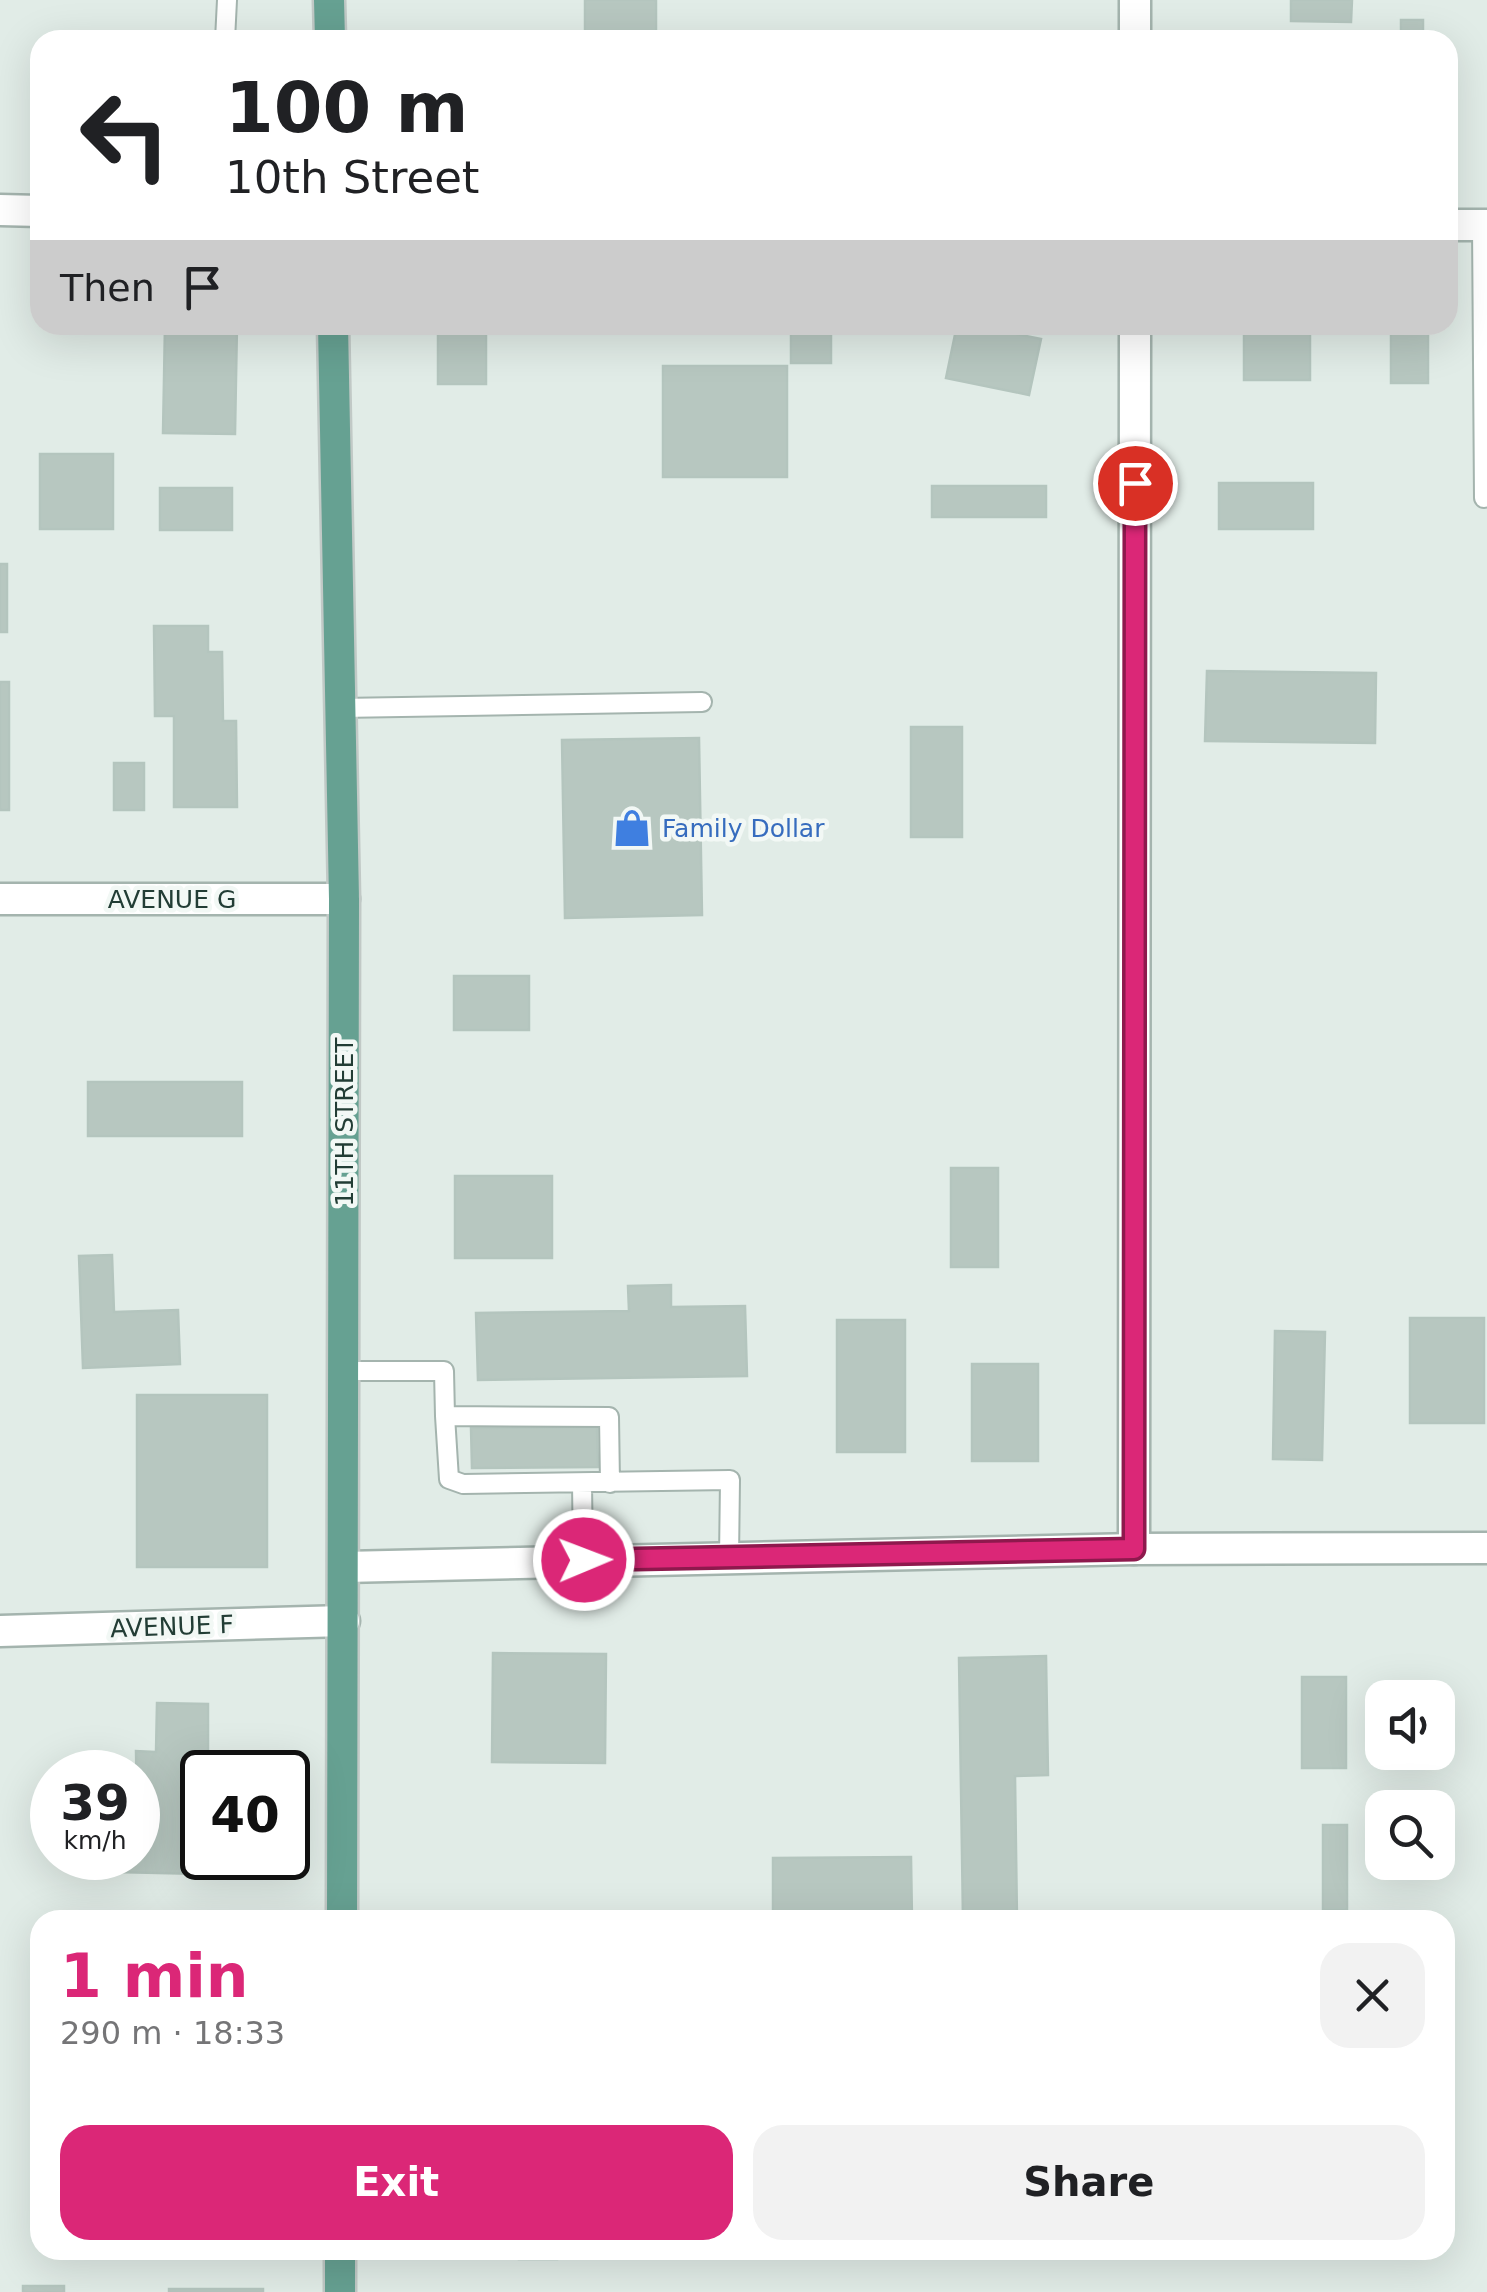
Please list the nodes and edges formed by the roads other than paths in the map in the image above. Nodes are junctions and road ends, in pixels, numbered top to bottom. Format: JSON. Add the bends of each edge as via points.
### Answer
{"nodes":[{"id":1,"x":227,"y":0,"type":"edge"},
{"id":2,"x":330,"y":0,"type":"edge"},
{"id":3,"x":1134,"y":0,"type":"edge"},
{"id":4,"x":226,"y":30,"type":"edge"},
{"id":5,"x":330,"y":30,"type":"edge"},
{"id":6,"x":1135,"y":30,"type":"edge"},
{"id":7,"x":0,"y":210,"type":"edge"},
{"id":8,"x":30,"y":210,"type":"edge"},
{"id":9,"x":1458,"y":225,"type":"edge"},
{"id":10,"x":1484,"y":225,"type":"edge"},
{"id":11,"x":333,"y":335,"type":"edge"},
{"id":12,"x":1135,"y":335,"type":"edge"},
{"id":13,"x":1484,"y":498,"type":"dead end"},
{"id":14,"x":702,"y":702,"type":"dead end"},
{"id":15,"x":340,"y":708,"type":"junction"},
{"id":16,"x":0,"y":899,"type":"edge"},
{"id":17,"x":344,"y":899,"type":"junction"},
{"id":18,"x":344,"y":1372,"type":"junction"},
{"id":19,"x":445,"y":1416,"type":"junction"},
{"id":20,"x":582,"y":1483,"type":"junction"},
{"id":21,"x":610,"y":1483,"type":"junction"},
{"id":22,"x":1487,"y":1548,"type":"edge"},
{"id":23,"x":1134,"y":1549,"type":"junction"},
{"id":24,"x":729,"y":1558,"type":"junction"},
{"id":25,"x":584,"y":1560,"type":"junction"},
{"id":26,"x":344,"y":1567,"type":"junction"},
{"id":27,"x":344,"y":1621,"type":"junction"},
{"id":28,"x":0,"y":1631,"type":"edge"},
{"id":29,"x":342,"y":1910,"type":"edge"},
{"id":30,"x":340,"y":2260,"type":"edge"},
{"id":31,"x":340,"y":2292,"type":"edge"}],
"edges":[{"from":1,"to":4,"type":"lane"},
{"from":2,"to":5,"type":"main road"},
{"from":3,"to":6,"type":"street"},
{"from":7,"to":8,"type":"street"},
{"from":9,"to":10,"type":"street"},
{"from":10,"to":13,"type":"lane"},
{"from":11,"to":15,"type":"main road","name":"11TH STREET"},
{"from":12,"to":23,"type":"street"},
{"from":14,"to":15,"type":"lane"},
{"from":15,"to":17,"type":"main road","name":"11TH STREET"},
{"from":16,"to":17,"type":"street","name":"AVENUE G"},
{"from":17,"to":18,"type":"main road","name":"11TH STREET"},
{"from":18,"to":19,"type":"lane","via":[[444,1372]]},
{"from":18,"to":26,"type":"main road","name":"11TH STREET"},
{"from":19,"to":20,"type":"lane","via":[[449,1479],[464,1484],[558,1476]]},
{"from":19,"to":21,"type":"lane","via":[[511,1422],[610,1417]]},
{"from":20,"to":21,"type":"lane"},
{"from":20,"to":25,"type":"lane"},
{"from":21,"to":24,"type":"lane","via":[[730,1480]]},
{"from":22,"to":23,"type":"street"},
{"from":23,"to":24,"type":"street"},
{"from":24,"to":25,"type":"street"},
{"from":25,"to":26,"type":"street"},
{"from":26,"to":27,"type":"main road","name":"11TH STREET"},
{"from":27,"to":28,"type":"street","name":"AVENUE F"},
{"from":27,"to":29,"type":"main road","name":"11TH STREET"},
{"from":30,"to":31,"type":"main road"}]}
